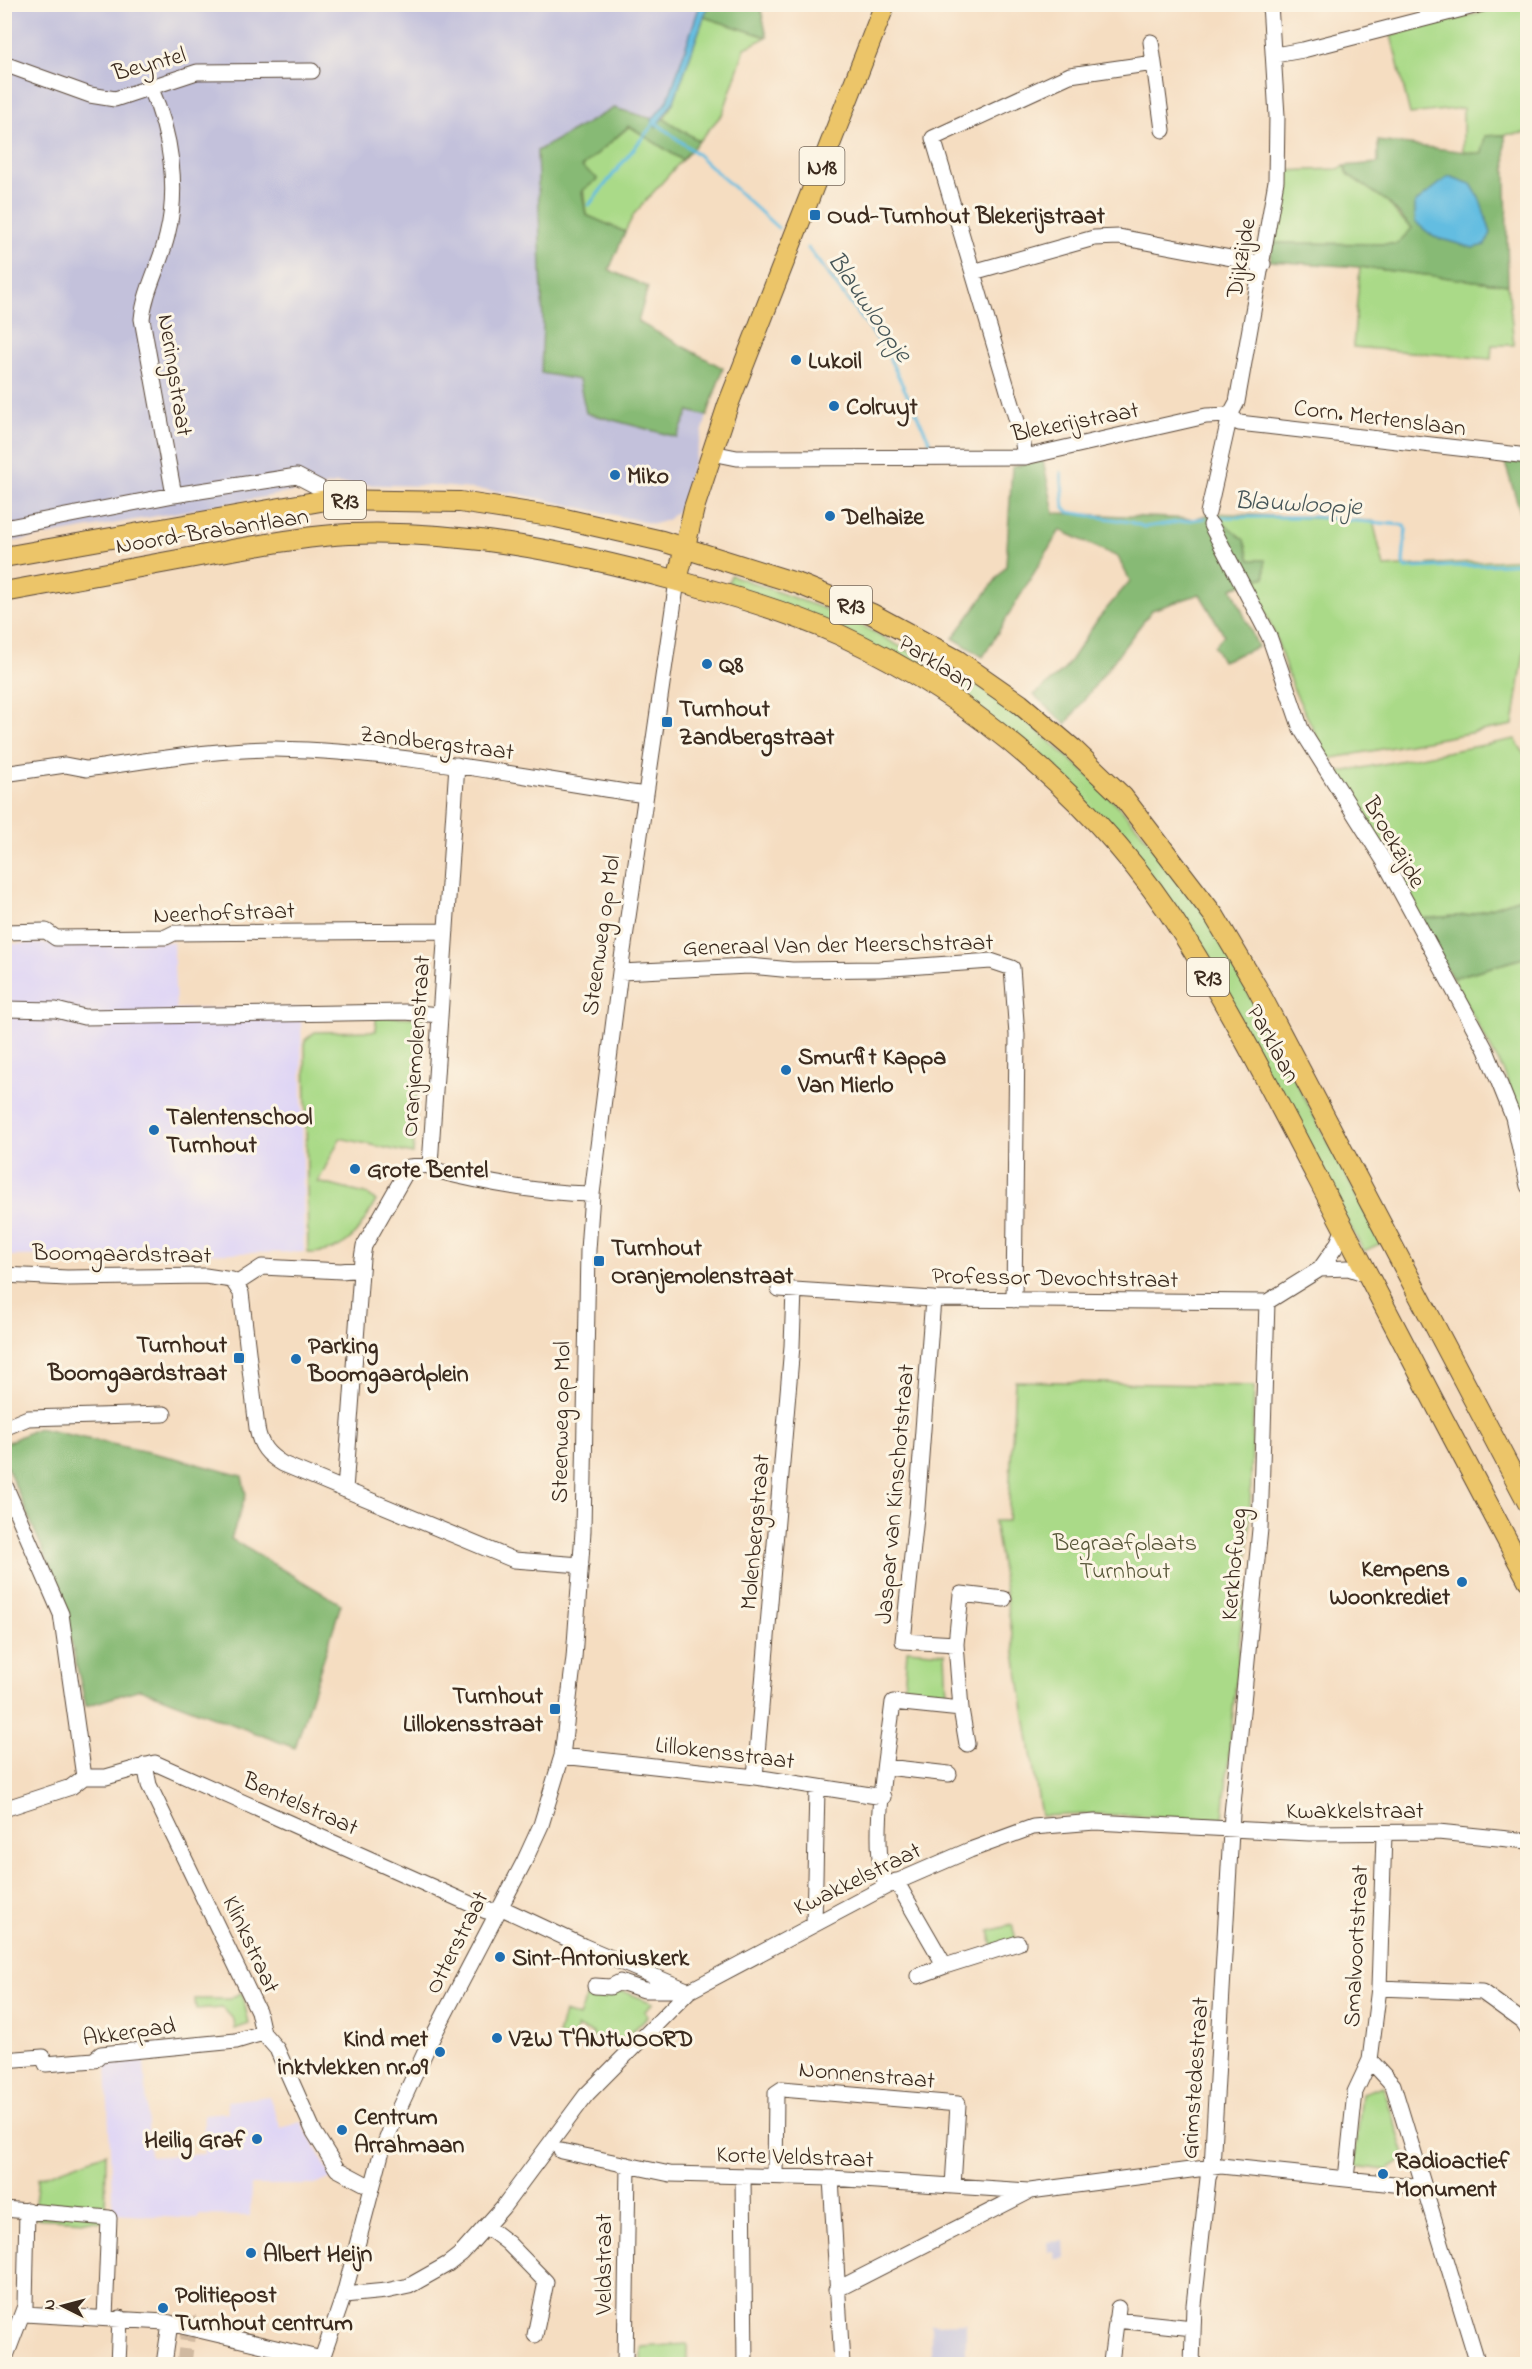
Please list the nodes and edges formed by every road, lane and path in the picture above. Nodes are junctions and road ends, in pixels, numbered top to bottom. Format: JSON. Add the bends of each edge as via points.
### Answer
{"nodes":[{"id":1,"x":885,"y":4,"type":"edge"},
{"id":2,"x":1270,"y":4,"type":"edge"},
{"id":3,"x":1482,"y":4,"type":"edge"},
{"id":4,"x":1151,"y":42,"type":"dead end"},
{"id":5,"x":1275,"y":55,"type":"junction"},
{"id":6,"x":1154,"y":63,"type":"junction"},
{"id":7,"x":4,"y":64,"type":"edge"},
{"id":8,"x":312,"y":71,"type":"dead end"},
{"id":9,"x":151,"y":89,"type":"junction"},
{"id":10,"x":1163,"y":129,"type":"dead end"},
{"id":11,"x":1263,"y":264,"type":"junction"},
{"id":12,"x":973,"y":272,"type":"junction"},
{"id":13,"x":1230,"y":415,"type":"junction"},
{"id":14,"x":712,"y":453,"type":"junction"},
{"id":15,"x":1527,"y":456,"type":"edge"},
{"id":16,"x":1025,"y":457,"type":"junction"},
{"id":17,"x":174,"y":495,"type":"junction"},
{"id":18,"x":326,"y":500,"type":"junction"},
{"id":19,"x":1209,"y":519,"type":"joint"},
{"id":20,"x":4,"y":528,"type":"edge"},
{"id":21,"x":685,"y":548,"type":"junction"},
{"id":22,"x":4,"y":557,"type":"edge"},
{"id":23,"x":677,"y":581,"type":"junction"},
{"id":24,"x":4,"y":592,"type":"edge"},
{"id":25,"x":457,"y":765,"type":"junction"},
{"id":26,"x":4,"y":774,"type":"edge"},
{"id":27,"x":645,"y":795,"type":"junction"},
{"id":28,"x":446,"y":931,"type":"junction"},
{"id":29,"x":4,"y":932,"type":"edge"},
{"id":30,"x":620,"y":972,"type":"junction"},
{"id":31,"x":4,"y":1009,"type":"edge"},
{"id":32,"x":440,"y":1015,"type":"junction"},
{"id":33,"x":430,"y":1165,"type":"junction"},
{"id":34,"x":1527,"y":1186,"type":"edge"},
{"id":35,"x":592,"y":1194,"type":"junction"},
{"id":36,"x":1344,"y":1228,"type":"junction"},
{"id":37,"x":362,"y":1269,"type":"junction"},
{"id":38,"x":1320,"y":1269,"type":"junction"},
{"id":39,"x":4,"y":1275,"type":"edge"},
{"id":40,"x":1369,"y":1275,"type":"junction"},
{"id":41,"x":236,"y":1284,"type":"junction"},
{"id":42,"x":787,"y":1289,"type":"joint"},
{"id":43,"x":933,"y":1299,"type":"junction"},
{"id":44,"x":1014,"y":1300,"type":"junction"},
{"id":45,"x":1267,"y":1302,"type":"junction"},
{"id":46,"x":164,"y":1414,"type":"dead end"},
{"id":47,"x":4,"y":1428,"type":"edge"},
{"id":48,"x":4,"y":1483,"type":"edge"},
{"id":49,"x":345,"y":1490,"type":"junction"},
{"id":50,"x":1527,"y":1503,"type":"edge"},
{"id":51,"x":581,"y":1565,"type":"junction"},
{"id":52,"x":1527,"y":1580,"type":"edge"},
{"id":53,"x":1004,"y":1599,"type":"dead end"},
{"id":54,"x":956,"y":1644,"type":"junction"},
{"id":55,"x":961,"y":1709,"type":"junction"},
{"id":56,"x":967,"y":1744,"type":"dead end"},
{"id":57,"x":562,"y":1756,"type":"junction"},
{"id":58,"x":145,"y":1765,"type":"junction"},
{"id":59,"x":886,"y":1769,"type":"junction"},
{"id":60,"x":949,"y":1774,"type":"dead end"},
{"id":61,"x":84,"y":1777,"type":"junction"},
{"id":62,"x":755,"y":1777,"type":"junction"},
{"id":63,"x":817,"y":1788,"type":"junction"},
{"id":64,"x":883,"y":1797,"type":"junction"},
{"id":65,"x":4,"y":1809,"type":"edge"},
{"id":66,"x":1232,"y":1829,"type":"junction"},
{"id":67,"x":1383,"y":1834,"type":"junction"},
{"id":68,"x":1527,"y":1841,"type":"edge"},
{"id":69,"x":892,"y":1884,"type":"junction"},
{"id":70,"x":497,"y":1910,"type":"junction"},
{"id":71,"x":814,"y":1924,"type":"junction"},
{"id":72,"x":1018,"y":1943,"type":"dead end"},
{"id":73,"x":945,"y":1966,"type":"junction"},
{"id":74,"x":918,"y":1976,"type":"dead end"},
{"id":75,"x":595,"y":1986,"type":"dead end"},
{"id":76,"x":1379,"y":1988,"type":"junction"},
{"id":77,"x":688,"y":1991,"type":"junction"},
{"id":78,"x":1527,"y":2030,"type":"edge"},
{"id":79,"x":263,"y":2032,"type":"junction"},
{"id":80,"x":4,"y":2060,"type":"edge"},
{"id":81,"x":1370,"y":2060,"type":"junction"},
{"id":82,"x":561,"y":2151,"type":"dead end"},
{"id":83,"x":628,"y":2165,"type":"junction"},
{"id":84,"x":1212,"y":2167,"type":"junction"},
{"id":85,"x":743,"y":2176,"type":"junction"},
{"id":86,"x":775,"y":2176,"type":"junction"},
{"id":87,"x":831,"y":2178,"type":"junction"},
{"id":88,"x":1346,"y":2179,"type":"junction"},
{"id":89,"x":953,"y":2186,"type":"junction"},
{"id":90,"x":371,"y":2187,"type":"junction"},
{"id":91,"x":1423,"y":2187,"type":"junction"},
{"id":92,"x":1030,"y":2192,"type":"junction"},
{"id":93,"x":4,"y":2209,"type":"edge"},
{"id":94,"x":27,"y":2210,"type":"junction"},
{"id":95,"x":487,"y":2227,"type":"junction"},
{"id":96,"x":836,"y":2290,"type":"junction"},
{"id":97,"x":344,"y":2295,"type":"junction"},
{"id":98,"x":24,"y":2314,"type":"junction"},
{"id":99,"x":112,"y":2318,"type":"junction"},
{"id":100,"x":170,"y":2323,"type":"junction"},
{"id":101,"x":1193,"y":2328,"type":"junction"},
{"id":102,"x":535,"y":2335,"type":"dead end"},
{"id":103,"x":4,"y":2361,"type":"edge"},
{"id":104,"x":321,"y":2362,"type":"edge"},
{"id":105,"x":1111,"y":2362,"type":"dead end"},
{"id":106,"x":118,"y":2364,"type":"edge"},
{"id":107,"x":164,"y":2364,"type":"edge"},
{"id":108,"x":625,"y":2364,"type":"edge"},
{"id":109,"x":745,"y":2364,"type":"edge"},
{"id":110,"x":842,"y":2364,"type":"edge"},
{"id":111,"x":1192,"y":2364,"type":"edge"},
{"id":112,"x":1478,"y":2364,"type":"edge"}],
"edges":[{"from":1,"to":14,"type":"main road","name":"Steenweg op Mol","number":"N18"},
{"from":2,"to":5,"type":"street","name":"Dijkzijde"},
{"from":3,"to":5,"type":"street"},
{"from":4,"to":6,"type":"street"},
{"from":5,"to":11,"type":"street","name":"Dijkzijde","via":[[1276,181]]},
{"from":6,"to":10,"type":"street"},
{"from":6,"to":12,"type":"street","via":[[1069,70],[933,138]]},
{"from":7,"to":9,"type":"street","name":"Beyntel","via":[[90,95],[115,99]]},
{"from":8,"to":9,"type":"street","name":"Beyntel","via":[[197,72]]},
{"from":9,"to":17,"type":"street","name":"Neringstraat","via":[[166,126],[173,206],[142,319]]},
{"from":11,"to":12,"type":"street","via":[[1111,237],[1080,241]]},
{"from":11,"to":13,"type":"street","name":"Dijkzijde","via":[[1237,402]]},
{"from":12,"to":16,"type":"street"},
{"from":13,"to":15,"type":"street","name":"Corn. Mertenslaan","via":[[1239,423]]},
{"from":13,"to":16,"type":"street","name":"Blekerijstraat","via":[[1206,416]]},
{"from":13,"to":19,"type":"street","name":"Dijkzijde"},
{"from":14,"to":16,"type":"street","name":"Blekerijstraat","via":[[738,458]]},
{"from":14,"to":21,"type":"main road","name":"Steenweg op Mol","number":"N18"},
{"from":17,"to":18,"type":"street","name":"Noord-Brabantlaan","via":[[297,476],[320,488]]},
{"from":17,"to":20,"type":"street","name":"Noord-Brabantlaan"},
{"from":18,"to":21,"type":"main road","name":"Noord-Brabantlaan","number":"R13","via":[[471,504],[556,517]]},
{"from":18,"to":22,"type":"main road","name":"Noord-Brabantlaan","number":"R13"},
{"from":19,"to":34,"type":"street","name":"Broekzijde","via":[[1263,623],[1301,729],[1384,861],[1486,1050],[1513,1117]]},
{"from":21,"to":23,"type":"main road","name":"Steenweg op Mol","number":"N18"},
{"from":21,"to":50,"type":"main road","name":"Parklaan","number":"R13","via":[[848,603],[930,644],[1020,704],[1123,797],[1215,917],[1256,986]]},
{"from":23,"to":24,"type":"main road","name":"Noord-Brabantlaan","number":"R13","via":[[508,543],[348,534],[257,546]]},
{"from":23,"to":27,"type":"street","name":"Steenweg op Mol"},
{"from":23,"to":36,"type":"main road","name":"Parklaan","number":"R13","via":[[771,608],[860,646],[917,676],[1049,776],[1139,872],[1183,934]]},
{"from":25,"to":26,"type":"street","name":"Zandbergstraat","via":[[302,750],[223,752],[86,770],[64,765]]},
{"from":25,"to":27,"type":"street","name":"Zandbergstraat"},
{"from":25,"to":28,"type":"street","name":"Oranjemolenstraat"},
{"from":27,"to":30,"type":"street","name":"Steenweg op Mol"},
{"from":28,"to":29,"type":"street","name":"Neerhofstraat","via":[[56,938],[46,932]]},
{"from":28,"to":32,"type":"street","name":"Oranjemolenstraat"},
{"from":30,"to":35,"type":"street","name":"Steenweg op Mol"},
{"from":30,"to":44,"type":"street","name":"Generaal Van der Meerschstraat","via":[[749,966],[792,970],[879,969],[991,961],[1012,968],[1017,1035]]},
{"from":31,"to":32,"type":"street","via":[[56,1010],[84,1017],[405,1012]]},
{"from":32,"to":33,"type":"street","name":"Oranjemolenstraat"},
{"from":33,"to":35,"type":"street","name":"Oranjemolenstraat","via":[[434,1170],[483,1180]]},
{"from":33,"to":37,"type":"street","via":[[408,1167],[364,1246]]},
{"from":35,"to":51,"type":"street","name":"Steenweg op Mol"},
{"from":36,"to":38,"type":"street"},
{"from":36,"to":40,"type":"main road","name":"Parklaan","number":"R13"},
{"from":37,"to":41,"type":"street","name":"Boomgaardstraat","via":[[262,1267]]},
{"from":37,"to":49,"type":"street"},
{"from":38,"to":40,"type":"street","via":[[1348,1268]]},
{"from":38,"to":45,"type":"street"},
{"from":39,"to":41,"type":"street","name":"Boomgaardstraat","via":[[219,1277]]},
{"from":40,"to":52,"type":"main road","name":"Parklaan","number":"R13"},
{"from":41,"to":49,"type":"street","name":"Boomgaardstraat","via":[[241,1293],[260,1440],[267,1452],[283,1464]]},
{"from":42,"to":43,"type":"street","name":"Professor Devochtstraat"},
{"from":42,"to":62,"type":"street","name":"Molenbergstraat","via":[[792,1346]]},
{"from":43,"to":44,"type":"street","name":"Professor Devochtstraat"},
{"from":43,"to":54,"type":"street","name":"Jaspar van Kinschotstraat","via":[[903,1641]]},
{"from":44,"to":45,"type":"street","name":"Professor Devochtstraat"},
{"from":45,"to":66,"type":"street","name":"Kerkhofweg","via":[[1260,1529]]},
{"from":46,"to":47,"type":"street","via":[[28,1418]]},
{"from":48,"to":61,"type":"street","via":[[61,1614]]},
{"from":49,"to":51,"type":"street","name":"Boomgaardstraat","via":[[514,1560]]},
{"from":51,"to":57,"type":"street","name":"Otterstraat"},
{"from":53,"to":54,"type":"street","via":[[961,1594]]},
{"from":54,"to":55,"type":"street"},
{"from":55,"to":56,"type":"street"},
{"from":55,"to":59,"type":"street","via":[[893,1702]]},
{"from":57,"to":62,"type":"street","name":"Lillokensstraat"},
{"from":57,"to":70,"type":"street","name":"Otterstraat","via":[[541,1825]]},
{"from":58,"to":61,"type":"street","name":"Bentelstraat","via":[[106,1777]]},
{"from":58,"to":70,"type":"street","name":"Bentelstraat","via":[[155,1763],[188,1776],[486,1911]]},
{"from":58,"to":79,"type":"street","name":"Klinkstraat","via":[[149,1785],[258,2011]]},
{"from":59,"to":60,"type":"street"},
{"from":59,"to":64,"type":"street"},
{"from":61,"to":65,"type":"street","via":[[71,1787]]},
{"from":62,"to":63,"type":"street","name":"Lillokensstraat"},
{"from":63,"to":64,"type":"street","name":"Lillokensstraat"},
{"from":63,"to":71,"type":"street"},
{"from":64,"to":69,"type":"street","via":[[878,1850],[882,1875]]},
{"from":66,"to":67,"type":"street","name":"Kwakkelstraat"},
{"from":66,"to":69,"type":"street","name":"Kwakkelstraat","via":[[1095,1822],[1033,1827]]},
{"from":66,"to":84,"type":"street","name":"Grimstedestraat"},
{"from":67,"to":68,"type":"street","name":"Kwakkelstraat","via":[[1438,1833]]},
{"from":67,"to":76,"type":"street","name":"Smalvoortstraat"},
{"from":69,"to":71,"type":"street","name":"Kwakkelstraat"},
{"from":69,"to":73,"type":"street"},
{"from":70,"to":77,"type":"street","name":"Bentelstraat","via":[[504,1909]]},
{"from":70,"to":90,"type":"street","name":"Otterstraat","via":[[405,2095]]},
{"from":71,"to":77,"type":"street","name":"Kwakkelstraat"},
{"from":72,"to":73,"type":"street"},
{"from":73,"to":74,"type":"street"},
{"from":75,"to":77,"type":"street","via":[[610,1987],[620,1982],[644,1990]]},
{"from":76,"to":78,"type":"street","via":[[1482,1992],[1522,2021]]},
{"from":76,"to":81,"type":"street","name":"Smalvoortstraat"},
{"from":77,"to":95,"type":"street","name":"Kwakkelstraat","via":[[573,2111]]},
{"from":79,"to":80,"type":"street","name":"Akkerpad","via":[[237,2041],[101,2054],[94,2060],[46,2064],[43,2057]]},
{"from":79,"to":90,"type":"street","name":"Klinkstraat","via":[[277,2049],[314,2132],[337,2169]]},
{"from":81,"to":88,"type":"street","name":"Smalvoortstraat","via":[[1355,2092]]},
{"from":81,"to":91,"type":"street","name":"Smalvoortstraat","via":[[1393,2085]]},
{"from":82,"to":83,"type":"street","name":"Korte Veldstraat"},
{"from":83,"to":85,"type":"street","name":"Korte Veldstraat","via":[[670,2174]]},
{"from":83,"to":108,"type":"street","name":"Veldstraat"},
{"from":84,"to":88,"type":"street"},
{"from":84,"to":92,"type":"street"},
{"from":84,"to":101,"type":"street","name":"Grimstedestraat"},
{"from":85,"to":86,"type":"street","name":"Korte Veldstraat"},
{"from":85,"to":109,"type":"street"},
{"from":86,"to":87,"type":"street","name":"Korte Veldstraat"},
{"from":86,"to":89,"type":"street","name":"Nonnenstraat","via":[[776,2093],[782,2089],[958,2104]]},
{"from":87,"to":89,"type":"street","name":"Korte Veldstraat"},
{"from":87,"to":96,"type":"street"},
{"from":88,"to":91,"type":"street"},
{"from":89,"to":92,"type":"street","name":"Korte Veldstraat"},
{"from":90,"to":97,"type":"street","name":"Otterstraat"},
{"from":91,"to":112,"type":"street","name":"Smalvoortstraat"},
{"from":92,"to":96,"type":"street"},
{"from":93,"to":94,"type":"street"},
{"from":94,"to":98,"type":"street"},
{"from":94,"to":99,"type":"street","via":[[109,2218],[105,2298]]},
{"from":95,"to":97,"type":"street","name":"Kwakkelstraat","via":[[448,2264],[409,2286]]},
{"from":95,"to":102,"type":"street","via":[[546,2282]]},
{"from":96,"to":110,"type":"street"},
{"from":97,"to":104,"type":"street","name":"Otterstraat"},
{"from":98,"to":99,"type":"street"},
{"from":98,"to":103,"type":"street"},
{"from":99,"to":100,"type":"street"},
{"from":99,"to":106,"type":"street"},
{"from":100,"to":104,"type":"street"},
{"from":100,"to":107,"type":"street"},
{"from":101,"to":105,"type":"street","via":[[1117,2314]]},
{"from":101,"to":111,"type":"street","name":"Grimstedestraat"}]}
